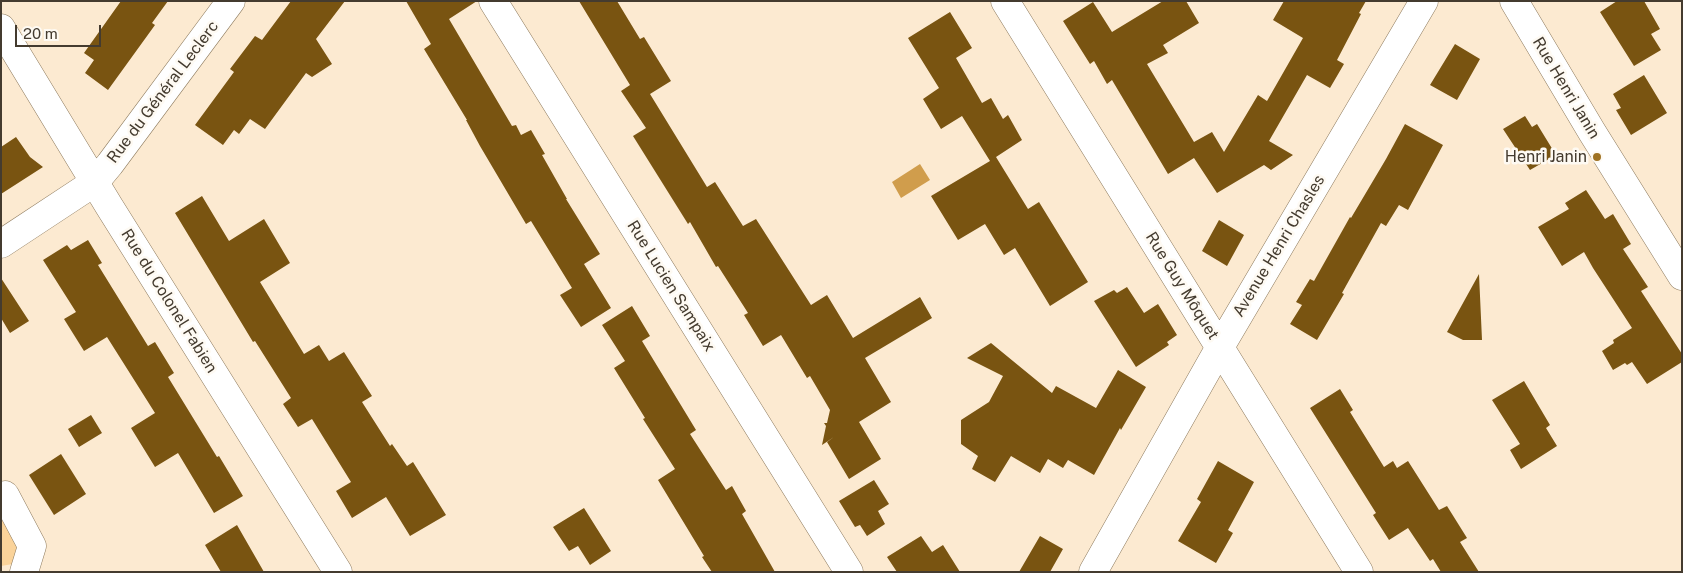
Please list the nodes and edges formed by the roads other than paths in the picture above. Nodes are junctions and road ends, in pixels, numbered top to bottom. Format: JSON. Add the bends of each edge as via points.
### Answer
{"nodes":[{"id":1,"x":231,"y":1,"type":"edge"},
{"id":2,"x":493,"y":1,"type":"edge"},
{"id":3,"x":1005,"y":1,"type":"edge"},
{"id":4,"x":1424,"y":1,"type":"edge"},
{"id":5,"x":1514,"y":1,"type":"edge"},
{"id":6,"x":1,"y":28,"type":"edge"},
{"id":7,"x":95,"y":182,"type":"junction"},
{"id":8,"x":1,"y":244,"type":"edge"},
{"id":9,"x":1682,"y":276,"type":"edge"},
{"id":10,"x":1220,"y":347,"type":"junction"},
{"id":11,"x":1,"y":496,"type":"edge"},
{"id":12,"x":24,"y":572,"type":"edge"},
{"id":13,"x":338,"y":572,"type":"edge"},
{"id":14,"x":849,"y":572,"type":"edge"},
{"id":15,"x":1093,"y":572,"type":"edge"},
{"id":16,"x":1359,"y":572,"type":"edge"}],
"edges":[{"from":1,"to":7,"type":"street","name":"Rue du Général Leclerc"},
{"from":2,"to":14,"type":"street","name":"Rue Lucien Sampaix"},
{"from":3,"to":10,"type":"street","name":"Rue Guy Môquet"},
{"from":4,"to":10,"type":"street","name":"Avenue Henri Chasles"},
{"from":5,"to":9,"type":"street","name":"Rue Henri Janin"},
{"from":6,"to":7,"type":"street","name":"Rue du Colonel Fabien"},
{"from":7,"to":8,"type":"street","name":"Rue du Général Leclerc"},
{"from":7,"to":13,"type":"street","name":"Rue du Colonel Fabien"},
{"from":10,"to":15,"type":"street","name":"Avenue Henri Chasles"},
{"from":10,"to":16,"type":"street","name":"Rue Guy Môquet"},
{"from":11,"to":12,"type":"street","via":[[5,495],[32,546]]}]}
